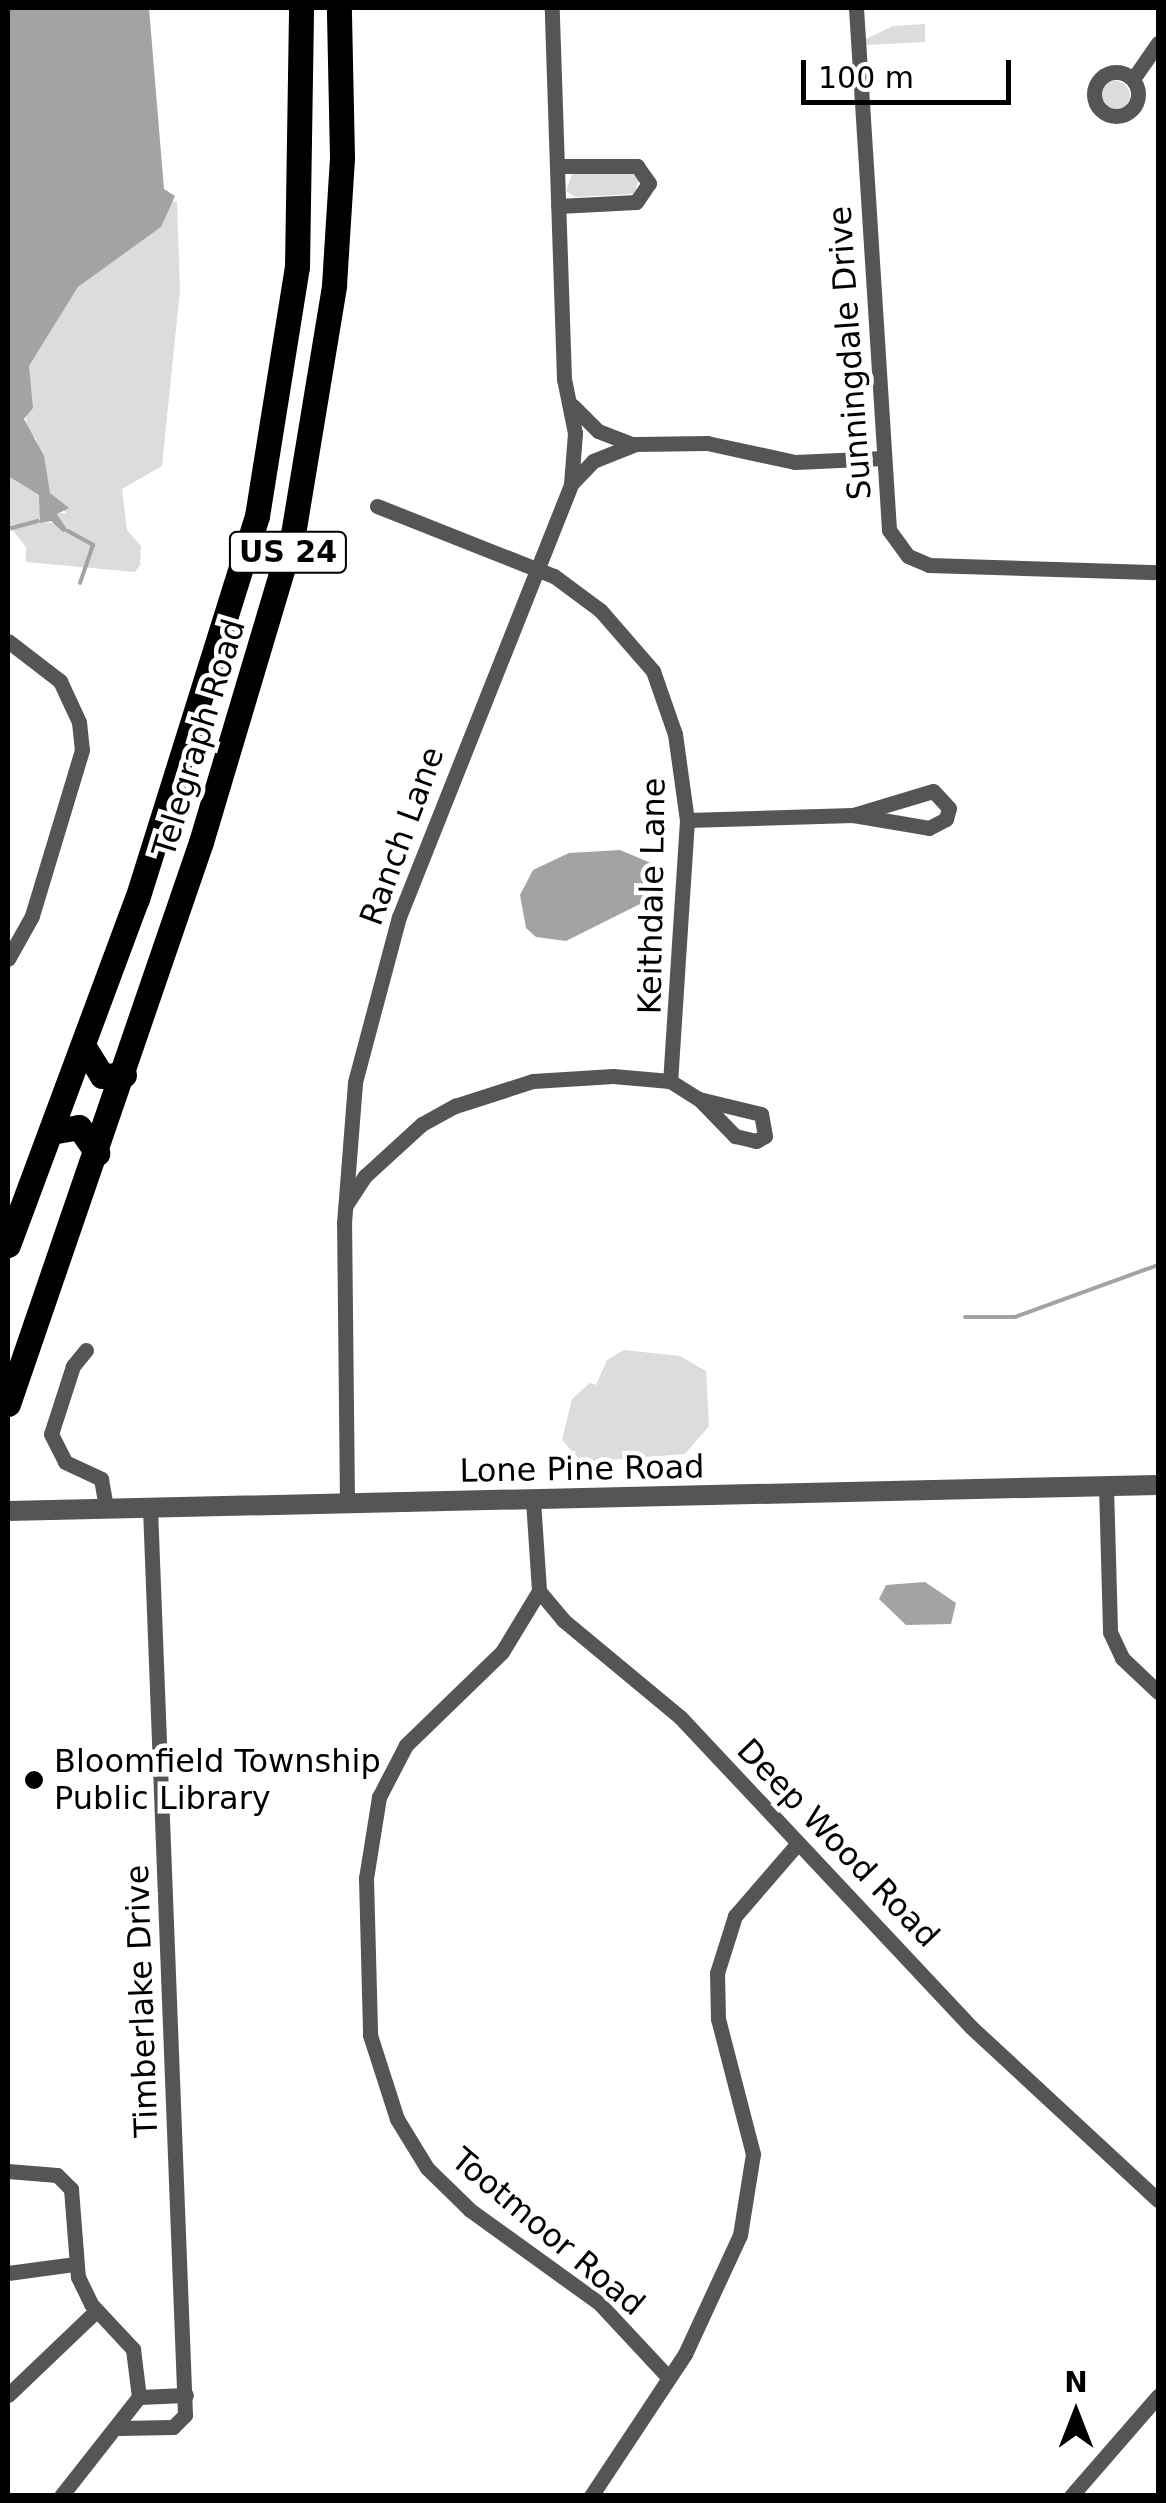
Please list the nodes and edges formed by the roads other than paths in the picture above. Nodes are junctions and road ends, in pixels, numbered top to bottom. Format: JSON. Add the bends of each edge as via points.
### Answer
{"nodes":[{"id":1,"x":300,"y":8,"type":"edge"},
{"id":2,"x":339,"y":8,"type":"edge"},
{"id":3,"x":552,"y":8,"type":"edge"},
{"id":4,"x":856,"y":8,"type":"edge"},
{"id":5,"x":1158,"y":43,"type":"edge"},
{"id":6,"x":1133,"y":79,"type":"dead end"},
{"id":7,"x":557,"y":166,"type":"junction"},
{"id":8,"x":558,"y":206,"type":"junction"},
{"id":9,"x":573,"y":406,"type":"junction"},
{"id":10,"x":636,"y":444,"type":"junction"},
{"id":11,"x":884,"y":458,"type":"junction"},
{"id":12,"x":572,"y":484,"type":"junction"},
{"id":13,"x":377,"y":506,"type":"dead end"},
{"id":14,"x":537,"y":568,"type":"junction"},
{"id":15,"x":1158,"y":572,"type":"edge"},
{"id":16,"x":8,"y":640,"type":"edge"},
{"id":17,"x":853,"y":815,"type":"junction"},
{"id":18,"x":687,"y":820,"type":"junction"},
{"id":19,"x":8,"y":959,"type":"edge"},
{"id":20,"x":84,"y":1047,"type":"junction"},
{"id":21,"x":124,"y":1075,"type":"junction"},
{"id":22,"x":670,"y":1082,"type":"junction"},
{"id":23,"x":699,"y":1099,"type":"dead end"},
{"id":24,"x":51,"y":1132,"type":"junction"},
{"id":25,"x":97,"y":1153,"type":"junction"},
{"id":26,"x":344,"y":1207,"type":"junction"},
{"id":27,"x":8,"y":1245,"type":"edge"},
{"id":28,"x":86,"y":1350,"type":"dead end"},
{"id":29,"x":8,"y":1404,"type":"edge"},
{"id":30,"x":1158,"y":1485,"type":"edge"},
{"id":31,"x":1106,"y":1486,"type":"junction"},
{"id":32,"x":533,"y":1500,"type":"junction"},
{"id":33,"x":347,"y":1503,"type":"junction"},
{"id":34,"x":150,"y":1507,"type":"junction"},
{"id":35,"x":106,"y":1508,"type":"junction"},
{"id":36,"x":8,"y":1511,"type":"edge"},
{"id":37,"x":539,"y":1590,"type":"junction"},
{"id":38,"x":1158,"y":1692,"type":"edge"},
{"id":39,"x":798,"y":1844,"type":"junction"},
{"id":40,"x":8,"y":2171,"type":"edge"},
{"id":41,"x":1158,"y":2200,"type":"edge"},
{"id":42,"x":75,"y":2264,"type":"junction"},
{"id":43,"x":8,"y":2274,"type":"edge"},
{"id":44,"x":96,"y":2311,"type":"junction"},
{"id":45,"x":667,"y":2376,"type":"junction"},
{"id":46,"x":8,"y":2395,"type":"edge"},
{"id":47,"x":186,"y":2395,"type":"junction"},
{"id":48,"x":1158,"y":2396,"type":"edge"},
{"id":49,"x":139,"y":2397,"type":"junction"},
{"id":50,"x":120,"y":2428,"type":"junction"},
{"id":51,"x":61,"y":2496,"type":"edge"},
{"id":52,"x":591,"y":2496,"type":"edge"},
{"id":53,"x":1071,"y":2496,"type":"edge"}],
"edges":[{"from":1,"to":20,"type":"highway","name":"Telegraph Road","number":"US 24","via":[[299,238],[270,454],[214,668]]},
{"from":2,"to":21,"type":"highway","name":"Telegraph Road","number":"US 24","via":[[339,227],[327,355],[306,473],[260,655]]},
{"from":3,"to":7,"type":"street","name":"Ranch Lane"},
{"from":4,"to":11,"type":"street","name":"Sunningdale Drive"},
{"from":5,"to":6,"type":"street"},
{"from":7,"to":8,"type":"street","name":"Ranch Lane"},
{"from":7,"to":8,"type":"street","via":[[638,166],[648,184],[636,202]]},
{"from":8,"to":9,"type":"street","name":"Ranch Lane","via":[[564,379]]},
{"from":9,"to":10,"type":"street","via":[[598,432]]},
{"from":9,"to":12,"type":"street","name":"Ranch Lane"},
{"from":10,"to":11,"type":"street","via":[[707,443],[795,462]]},
{"from":10,"to":12,"type":"street","via":[[593,460]]},
{"from":11,"to":15,"type":"street","name":"Sunningdale Drive","via":[[889,530],[908,556],[929,565]]},
{"from":12,"to":14,"type":"street","name":"Ranch Lane"},
{"from":13,"to":14,"type":"street","name":"Keithdale Lane"},
{"from":14,"to":18,"type":"street","name":"Keithdale Lane","via":[[600,610],[653,672],[675,734]]},
{"from":14,"to":26,"type":"street","name":"Ranch Lane","via":[[441,805],[380,983],[355,1082]]},
{"from":16,"to":19,"type":"street","via":[[60,681],[74,706],[82,750],[32,916]]},
{"from":17,"to":17,"type":"street","via":[[923,791],[940,793],[949,808],[946,819],[930,828]]},
{"from":17,"to":18,"type":"street"},
{"from":18,"to":22,"type":"street","name":"Keithdale Lane"},
{"from":20,"to":21,"type":"highway","via":[[102,1076]]},
{"from":20,"to":24,"type":"highway","name":"Telegraph Road","number":"US 24"},
{"from":21,"to":25,"type":"highway","name":"Telegraph Road","number":"US 24"},
{"from":22,"to":23,"type":"street"},
{"from":22,"to":26,"type":"street","via":[[561,1077],[455,1106],[392,1149]]},
{"from":24,"to":25,"type":"highway","via":[[79,1127]]},
{"from":24,"to":27,"type":"highway","name":"Telegraph Road","number":"US 24"},
{"from":25,"to":29,"type":"highway","name":"Telegraph Road","number":"US 24"},
{"from":26,"to":33,"type":"street","name":"Ranch Lane"},
{"from":28,"to":35,"type":"street","via":[[73,1366],[50,1434],[62,1460],[101,1479]]},
{"from":30,"to":31,"type":"street","name":"Lone Pine Road"},
{"from":31,"to":32,"type":"street","name":"Lone Pine Road"},
{"from":31,"to":38,"type":"street","via":[[1110,1632],[1122,1658]]},
{"from":32,"to":33,"type":"street","name":"Lone Pine Road"},
{"from":32,"to":37,"type":"street"},
{"from":33,"to":34,"type":"street","name":"Lone Pine Road"},
{"from":34,"to":35,"type":"street","name":"Lone Pine Road"},
{"from":34,"to":47,"type":"street","name":"Timberlake Drive"},
{"from":35,"to":36,"type":"street","name":"Lone Pine Road"},
{"from":37,"to":39,"type":"street","name":"Deep Wood Road","via":[[563,1620],[680,1717]]},
{"from":37,"to":45,"type":"street","name":"Tootmoor Road","via":[[502,1652],[406,1745],[379,1796],[366,1878],[370,2035],[397,2119],[427,2168],[470,2210],[599,2303]]},
{"from":39,"to":41,"type":"street","name":"Deep Wood Road","via":[[971,2027]]},
{"from":39,"to":45,"type":"street","via":[[746,1901],[724,1938],[718,2019],[751,2139],[750,2195],[719,2290]]},
{"from":40,"to":42,"type":"street","via":[[44,2171],[64,2180],[74,2198]]},
{"from":42,"to":43,"type":"street"},
{"from":42,"to":44,"type":"street"},
{"from":44,"to":46,"type":"street"},
{"from":44,"to":49,"type":"street","via":[[134,2349]]},
{"from":45,"to":52,"type":"street"},
{"from":47,"to":49,"type":"street"},
{"from":47,"to":50,"type":"street","name":"Timberlake Drive","via":[[185,2415],[173,2427]]},
{"from":48,"to":53,"type":"street"},
{"from":49,"to":50,"type":"street"},
{"from":50,"to":51,"type":"street"}]}
